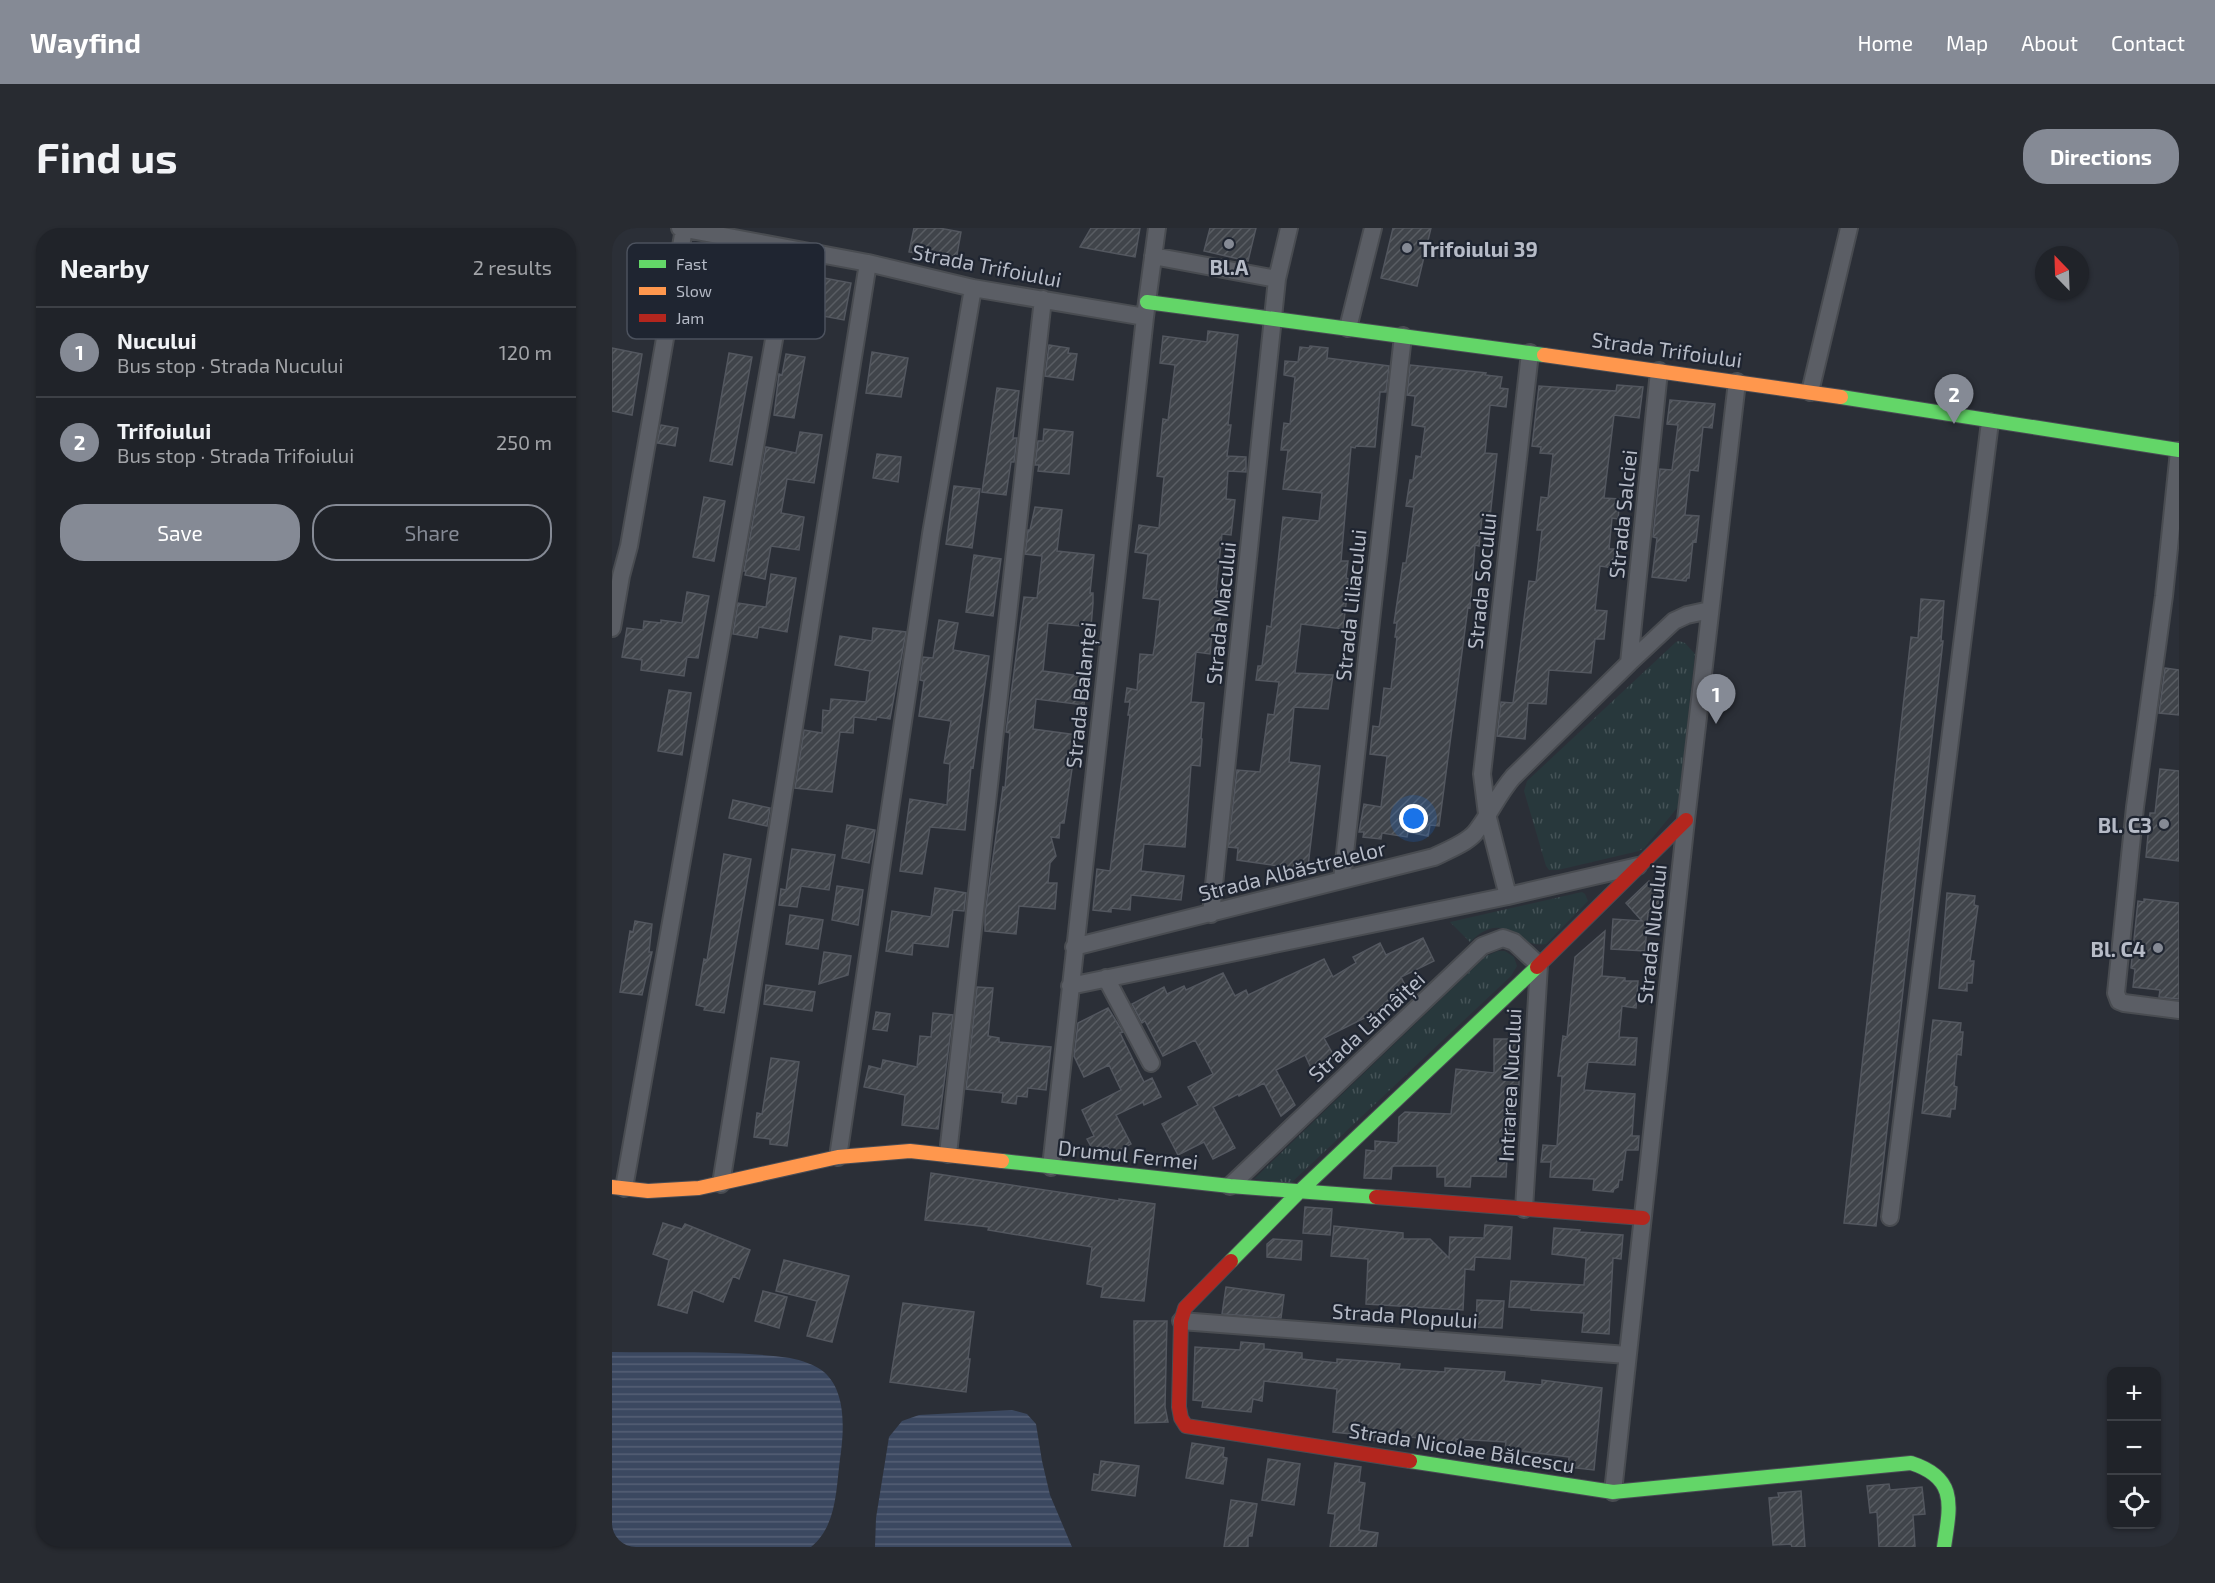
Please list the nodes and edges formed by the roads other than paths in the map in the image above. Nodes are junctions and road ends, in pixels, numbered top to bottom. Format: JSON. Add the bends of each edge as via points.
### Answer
{"nodes":[{"id":1,"x":682,"y":228,"type":"edge"},
{"id":2,"x":1157,"y":228,"type":"edge"},
{"id":3,"x":1288,"y":228,"type":"edge"},
{"id":4,"x":1373,"y":228,"type":"edge"},
{"id":5,"x":1849,"y":228,"type":"edge"},
{"id":6,"x":680,"y":243,"type":"edge"},
{"id":7,"x":759,"y":243,"type":"edge"},
{"id":8,"x":825,"y":255,"type":"edge"},
{"id":9,"x":1153,"y":256,"type":"junction"},
{"id":10,"x":868,"y":263,"type":"junction"},
{"id":11,"x":1277,"y":279,"type":"junction"},
{"id":12,"x":974,"y":288,"type":"junction"},
{"id":13,"x":1043,"y":299,"type":"junction"},
{"id":14,"x":1146,"y":310,"type":"junction"},
{"id":15,"x":1274,"y":318,"type":"junction"},
{"id":16,"x":1348,"y":328,"type":"junction"},
{"id":17,"x":1403,"y":336,"type":"junction"},
{"id":18,"x":664,"y":339,"type":"edge"},
{"id":19,"x":773,"y":339,"type":"edge"},
{"id":20,"x":1530,"y":353,"type":"junction"},
{"id":21,"x":1659,"y":371,"type":"junction"},
{"id":22,"x":1737,"y":382,"type":"junction"},
{"id":23,"x":1810,"y":392,"type":"junction"},
{"id":24,"x":1989,"y":422,"type":"junction"},
{"id":25,"x":2179,"y":450,"type":"edge"},
{"id":26,"x":617,"y":575,"type":"edge"},
{"id":27,"x":1710,"y":610,"type":"junction"},
{"id":28,"x":612,"y":628,"type":"edge"},
{"id":29,"x":1629,"y":663,"type":"junction"},
{"id":30,"x":1487,"y":814,"type":"junction"},
{"id":31,"x":1686,"y":820,"type":"junction"},
{"id":32,"x":1639,"y":866,"type":"junction"},
{"id":33,"x":1341,"y":880,"type":"junction"},
{"id":34,"x":1508,"y":896,"type":"junction"},
{"id":35,"x":1212,"y":914,"type":"junction"},
{"id":36,"x":1074,"y":947,"type":"junction"},
{"id":37,"x":1539,"y":965,"type":"junction"},
{"id":38,"x":1106,"y":978,"type":"junction"},
{"id":39,"x":1070,"y":986,"type":"junction"},
{"id":40,"x":2179,"y":1010,"type":"edge"},
{"id":41,"x":1151,"y":1063,"type":"dead end"},
{"id":42,"x":948,"y":1154,"type":"junction"},
{"id":43,"x":838,"y":1157,"type":"junction"},
{"id":44,"x":1051,"y":1167,"type":"junction"},
{"id":45,"x":721,"y":1184,"type":"junction"},
{"id":46,"x":1230,"y":1186,"type":"junction"},
{"id":47,"x":618,"y":1187,"type":"edge"},
{"id":48,"x":1300,"y":1191,"type":"junction"},
{"id":49,"x":1524,"y":1209,"type":"junction"},
{"id":50,"x":1890,"y":1217,"type":"dead end"},
{"id":51,"x":1643,"y":1218,"type":"junction"},
{"id":52,"x":1181,"y":1321,"type":"junction"},
{"id":53,"x":1627,"y":1355,"type":"junction"},
{"id":54,"x":1613,"y":1492,"type":"junction"},
{"id":55,"x":1944,"y":1547,"type":"edge"}],
"edges":[{"from":1,"to":6,"type":"street"},
{"from":1,"to":7,"type":"street","name":"Strada Trifoiului"},
{"from":2,"to":9,"type":"street","name":"Strada Balanței"},
{"from":3,"to":11,"type":"street","name":"Strada Macului"},
{"from":4,"to":16,"type":"street"},
{"from":5,"to":23,"type":"street"},
{"from":8,"to":10,"type":"street","name":"Strada Trifoiului"},
{"from":9,"to":11,"type":"street"},
{"from":9,"to":14,"type":"street","name":"Strada Balanței"},
{"from":10,"to":12,"type":"street","name":"Strada Trifoiului"},
{"from":10,"to":45,"type":"street"},
{"from":11,"to":15,"type":"street","name":"Strada Macului"},
{"from":12,"to":13,"type":"street","name":"Strada Trifoiului"},
{"from":12,"to":43,"type":"street","via":[[932,534]]},
{"from":13,"to":14,"type":"street","name":"Strada Trifoiului"},
{"from":13,"to":42,"type":"street"},
{"from":14,"to":15,"type":"street","name":"Strada Trifoiului"},
{"from":14,"to":36,"type":"street","name":"Strada Balanței"},
{"from":15,"to":16,"type":"street","name":"Strada Trifoiului"},
{"from":15,"to":35,"type":"street","name":"Strada Macului"},
{"from":16,"to":17,"type":"street","name":"Strada Trifoiului"},
{"from":17,"to":20,"type":"street","name":"Strada Trifoiului"},
{"from":17,"to":33,"type":"street","name":"Strada Liliacului"},
{"from":18,"to":26,"type":"street","via":[[629,546]]},
{"from":19,"to":47,"type":"street"},
{"from":20,"to":21,"type":"street","name":"Strada Trifoiului"},
{"from":20,"to":30,"type":"street","name":"Strada Socului","via":[[1482,774]]},
{"from":21,"to":22,"type":"street","name":"Strada Trifoiului"},
{"from":21,"to":29,"type":"street","name":"Strada Salciei"},
{"from":22,"to":23,"type":"street","name":"Strada Trifoiului"},
{"from":22,"to":27,"type":"street","name":"Strada Nucului"},
{"from":23,"to":24,"type":"street","name":"Strada Trifoiului"},
{"from":24,"to":25,"type":"street","name":"Strada Trifoiului"},
{"from":24,"to":50,"type":"street"},
{"from":25,"to":40,"type":"street","via":[[2116,993],[2119,1002]]},
{"from":26,"to":28,"type":"street"},
{"from":27,"to":29,"type":"street","name":"Strada Albăstrelelor","via":[[1674,621]]},
{"from":27,"to":31,"type":"street","name":"Strada Nucului"},
{"from":29,"to":30,"type":"street","name":"Strada Albăstrelelor","via":[[1512,777]]},
{"from":30,"to":33,"type":"street","name":"Strada Albăstrelelor","via":[[1475,833],[1461,844],[1434,856]]},
{"from":30,"to":34,"type":"street","name":"Strada Socului"},
{"from":31,"to":32,"type":"street"},
{"from":31,"to":51,"type":"street","name":"Strada Nucului"},
{"from":32,"to":34,"type":"street"},
{"from":32,"to":37,"type":"street"},
{"from":33,"to":35,"type":"street","name":"Strada Albăstrelelor"},
{"from":34,"to":38,"type":"street"},
{"from":35,"to":36,"type":"street","name":"Strada Albăstrelelor"},
{"from":36,"to":39,"type":"street","name":"Strada Balanței"},
{"from":37,"to":46,"type":"street","name":"Strada Lămâiței","via":[[1509,939],[1496,939],[1482,946]]},
{"from":37,"to":48,"type":"street"},
{"from":37,"to":49,"type":"street","name":"Intrarea Nucului"},
{"from":38,"to":39,"type":"street"},
{"from":38,"to":41,"type":"street"},
{"from":39,"to":44,"type":"street","name":"Strada Balanței"},
{"from":42,"to":43,"type":"street","name":"Drumul Fermei","via":[[910,1151]]},
{"from":42,"to":44,"type":"street","name":"Drumul Fermei"},
{"from":43,"to":45,"type":"street","name":"Drumul Fermei"},
{"from":44,"to":46,"type":"street","name":"Drumul Fermei"},
{"from":45,"to":47,"type":"street","name":"Drumul Fermei","via":[[672,1191]]},
{"from":46,"to":48,"type":"street","name":"Drumul Fermei"},
{"from":48,"to":49,"type":"street","name":"Drumul Fermei"},
{"from":48,"to":52,"type":"street","via":[[1185,1308]]},
{"from":49,"to":51,"type":"street","name":"Drumul Fermei"},
{"from":51,"to":53,"type":"street","name":"Strada Nucului"},
{"from":52,"to":53,"type":"street","name":"Strada Plopului"},
{"from":52,"to":54,"type":"street","name":"Strada Nicolae Bălcescu","via":[[1179,1407],[1186,1426]]},
{"from":53,"to":54,"type":"street","name":"Strada Nucului"},
{"from":54,"to":55,"type":"street","name":"Strada Nicolae Bălcescu","via":[[1911,1463],[1935,1471],[1944,1485],[1948,1505]]}]}
